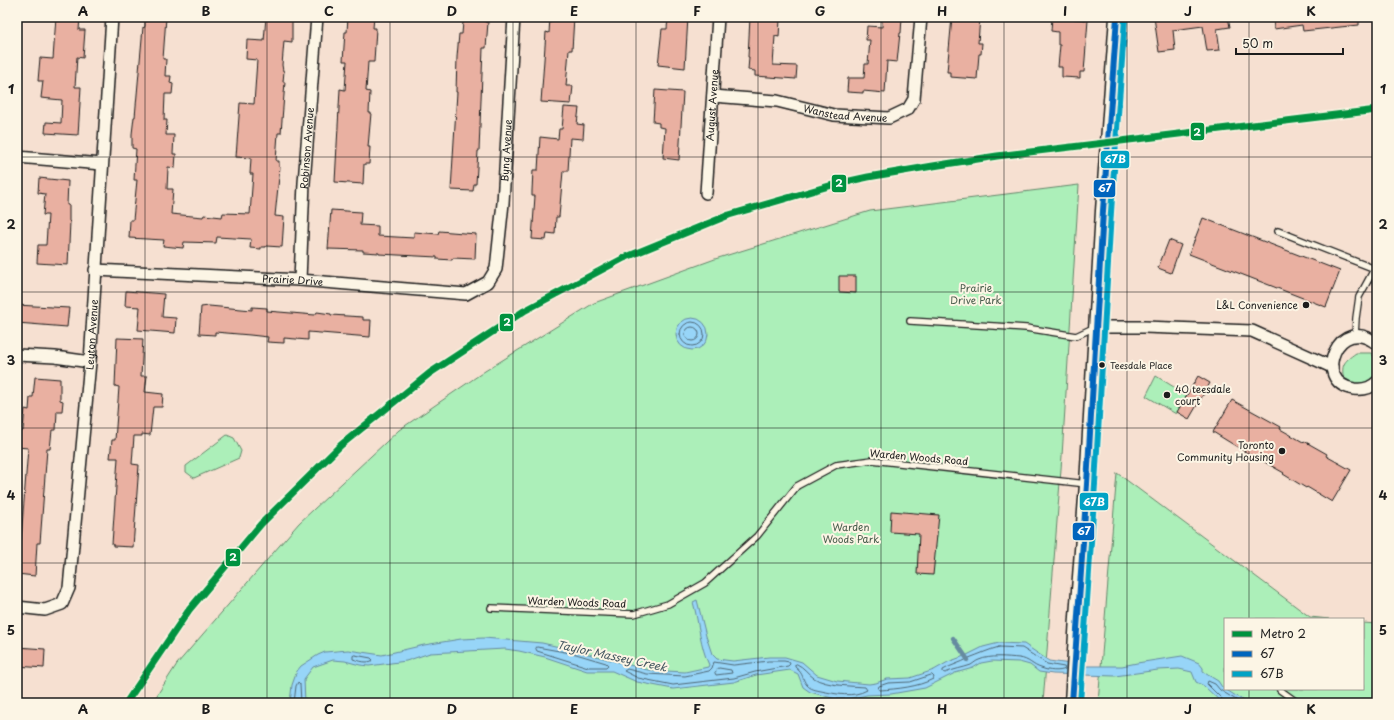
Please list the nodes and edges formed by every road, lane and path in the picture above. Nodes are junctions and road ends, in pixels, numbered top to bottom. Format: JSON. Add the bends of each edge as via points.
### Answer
{"nodes":[{"id":1,"x":112,"y":17,"type":"edge"},
{"id":2,"x":317,"y":17,"type":"edge"},
{"id":3,"x":514,"y":17,"type":"edge"},
{"id":4,"x":718,"y":17,"type":"edge"},
{"id":5,"x":921,"y":17,"type":"edge"},
{"id":6,"x":1117,"y":17,"type":"edge"},
{"id":7,"x":713,"y":96,"type":"junction"},
{"id":8,"x":17,"y":157,"type":"edge"},
{"id":9,"x":102,"y":164,"type":"junction"},
{"id":10,"x":706,"y":193,"type":"dead end"},
{"id":11,"x":1278,"y":231,"type":"dead end"},
{"id":12,"x":1376,"y":267,"type":"edge"},
{"id":13,"x":95,"y":270,"type":"junction"},
{"id":14,"x":300,"y":280,"type":"junction"},
{"id":15,"x":488,"y":282,"type":"joint"},
{"id":16,"x":910,"y":321,"type":"dead end"},
{"id":17,"x":1096,"y":327,"type":"junction"},
{"id":18,"x":1355,"y":336,"type":"junction"},
{"id":19,"x":1377,"y":344,"type":"edge"},
{"id":20,"x":17,"y":355,"type":"edge"},
{"id":21,"x":90,"y":362,"type":"junction"},
{"id":22,"x":1332,"y":367,"type":"junction"},
{"id":23,"x":1376,"y":384,"type":"edge"},
{"id":24,"x":1087,"y":484,"type":"junction"},
{"id":25,"x":17,"y":607,"type":"edge"},
{"id":26,"x":491,"y":608,"type":"dead end"},
{"id":27,"x":1280,"y":690,"type":"dead end"},
{"id":28,"x":1072,"y":703,"type":"edge"},
{"id":29,"x":1298,"y":703,"type":"edge"}],
"edges":[{"from":1,"to":9,"type":"street","name":"Leyton Avenue"},
{"from":2,"to":14,"type":"street","name":"Robinson Avenue","via":[[304,183]]},
{"from":3,"to":15,"type":"street","name":"Byng Avenue","via":[[503,203],[496,270]]},
{"from":4,"to":7,"type":"street","name":"August Avenue"},
{"from":5,"to":7,"type":"street","name":"Wanstead Avenue","via":[[914,100],[908,109],[889,118],[834,115],[777,101]]},
{"from":6,"to":17,"type":"street"},
{"from":7,"to":10,"type":"street","name":"August Avenue"},
{"from":8,"to":9,"type":"street"},
{"from":9,"to":13,"type":"street","name":"Leyton Avenue"},
{"from":11,"to":12,"type":"lane"},
{"from":12,"to":18,"type":"lane","via":[[1359,297]]},
{"from":13,"to":14,"type":"street","name":"Prairie Drive"},
{"from":13,"to":21,"type":"street","name":"Leyton Avenue"},
{"from":14,"to":15,"type":"street","name":"Prairie Drive","via":[[466,294]]},
{"from":16,"to":17,"type":"lane","via":[[1026,328],[1076,336]]},
{"from":17,"to":22,"type":"street","via":[[1252,331]]},
{"from":17,"to":24,"type":"street"},
{"from":18,"to":19,"type":"street","via":[[1364,336]]},
{"from":18,"to":22,"type":"street","via":[[1347,338],[1337,347]]},
{"from":20,"to":21,"type":"street"},
{"from":21,"to":25,"type":"street","name":"Leyton Avenue","via":[[69,588],[62,604],[46,610]]},
{"from":22,"to":23,"type":"street","via":[[1336,378],[1350,388],[1367,388]]},
{"from":24,"to":26,"type":"lane","name":"Warden Woods Road","via":[[872,460],[836,465],[797,486],[757,536],[705,583],[668,604],[634,614]]},
{"from":24,"to":28,"type":"street"},
{"from":27,"to":29,"type":"lane"}]}
